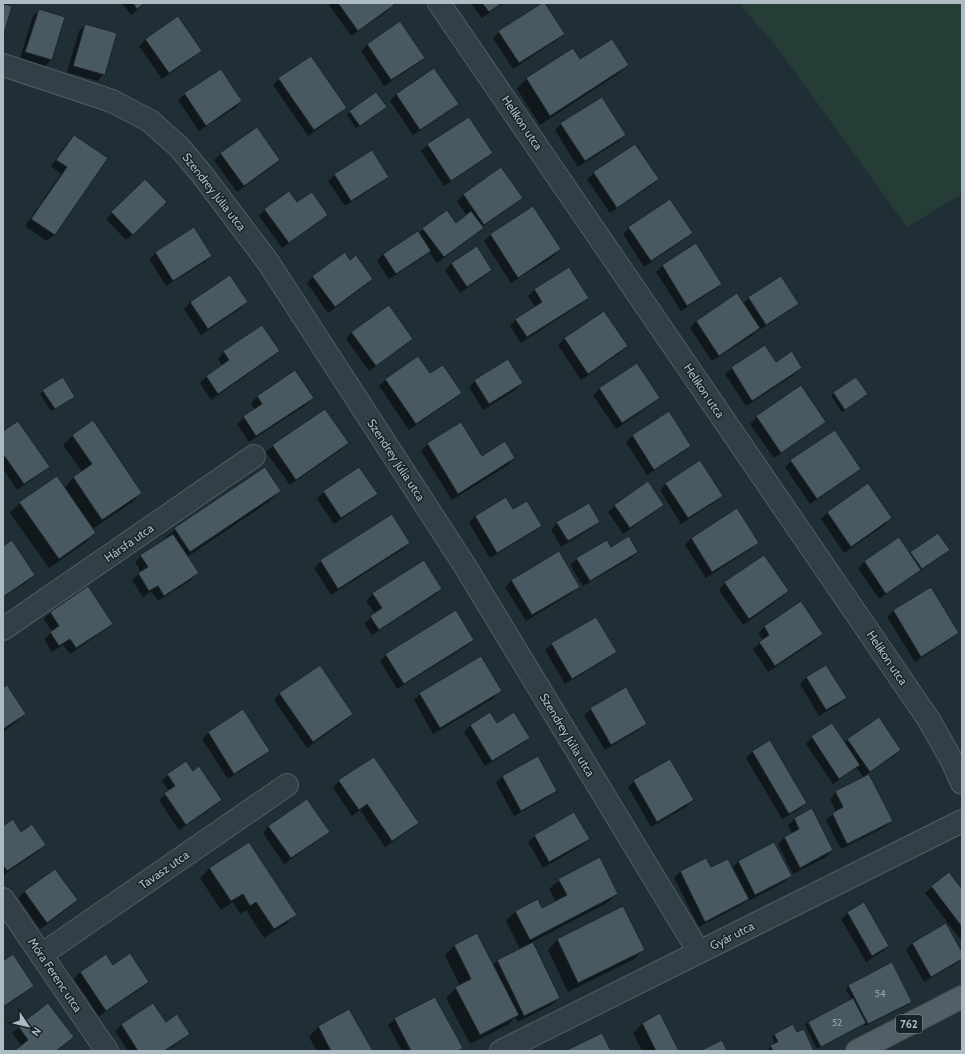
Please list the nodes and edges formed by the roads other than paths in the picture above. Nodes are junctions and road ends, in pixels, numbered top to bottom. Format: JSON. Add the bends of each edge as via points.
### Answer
{"nodes":[{"id":1,"x":440,"y":3,"type":"edge"},
{"id":2,"x":3,"y":65,"type":"edge"},
{"id":3,"x":254,"y":456,"type":"dead end"},
{"id":4,"x":3,"y":629,"type":"edge"},
{"id":5,"x":962,"y":783,"type":"edge"},
{"id":6,"x":287,"y":785,"type":"dead end"},
{"id":7,"x":962,"y":821,"type":"edge"},
{"id":8,"x":3,"y":900,"type":"edge"},
{"id":9,"x":699,"y":952,"type":"junction"},
{"id":10,"x":41,"y":955,"type":"junction"},
{"id":11,"x":962,"y":997,"type":"edge"},
{"id":12,"x":107,"y":1051,"type":"edge"},
{"id":13,"x":501,"y":1051,"type":"edge"},
{"id":14,"x":857,"y":1051,"type":"edge"}],
"edges":[{"from":1,"to":5,"type":"street","name":"Helikon utca","via":[[929,720]]},
{"from":2,"to":9,"type":"street","name":"Szendrey Júlia utca","via":[[112,101],[150,121],[179,147],[201,172],[268,262],[465,566]]},
{"from":3,"to":4,"type":"street","name":"Hársfa utca"},
{"from":6,"to":10,"type":"street","name":"Tavasz utca"},
{"from":7,"to":9,"type":"street","name":"Gyár utca"},
{"from":8,"to":10,"type":"street","name":"Móra Ferenc utca"},
{"from":9,"to":13,"type":"street","name":"Gyár utca"},
{"from":10,"to":12,"type":"street","name":"Móra Ferenc utca"},
{"from":11,"to":14,"type":"main road","number":"762"}]}
